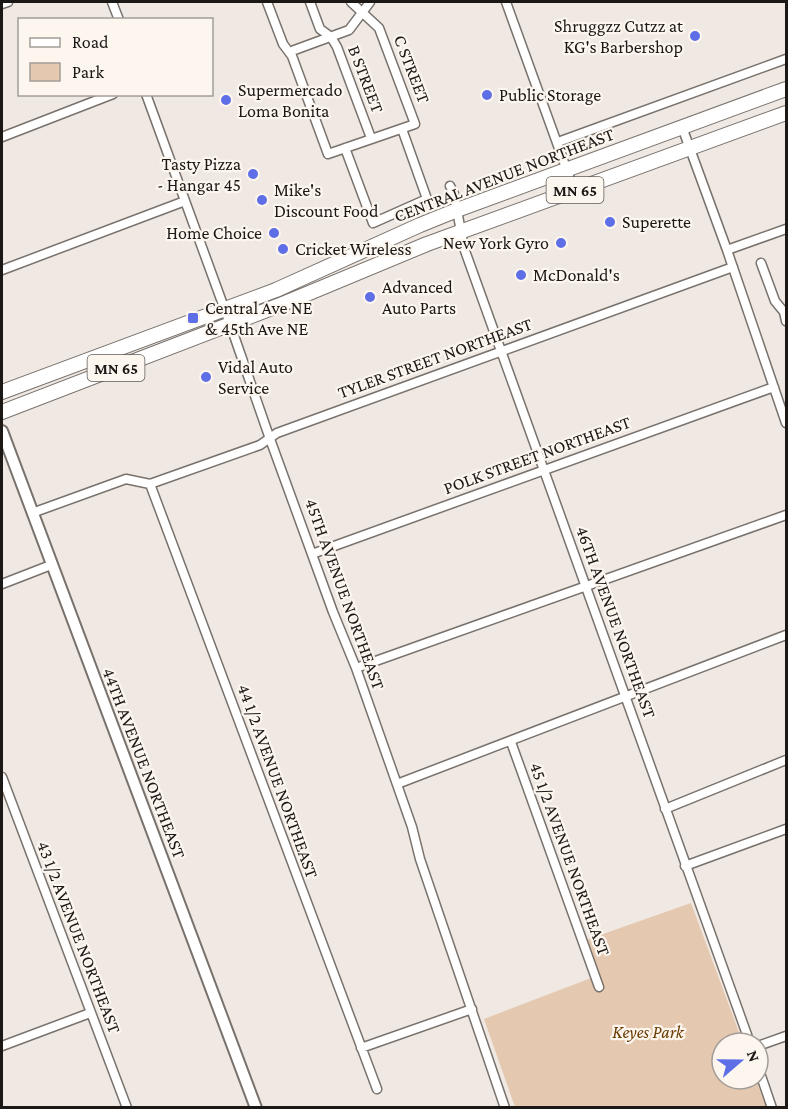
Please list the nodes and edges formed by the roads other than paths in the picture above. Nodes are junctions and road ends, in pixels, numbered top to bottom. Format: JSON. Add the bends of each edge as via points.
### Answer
{"nodes":[{"id":1,"x":8,"y":2,"type":"edge"},
{"id":2,"x":112,"y":2,"type":"edge"},
{"id":3,"x":267,"y":2,"type":"edge"},
{"id":4,"x":310,"y":2,"type":"edge"},
{"id":5,"x":351,"y":2,"type":"edge"},
{"id":6,"x":370,"y":2,"type":"edge"},
{"id":7,"x":506,"y":2,"type":"edge"},
{"id":8,"x":2,"y":4,"type":"edge"},
{"id":9,"x":362,"y":13,"type":"junction"},
{"id":10,"x":118,"y":18,"type":"edge"},
{"id":11,"x":331,"y":37,"type":"junction"},
{"id":12,"x":289,"y":52,"type":"junction"},
{"id":13,"x":786,"y":59,"type":"edge"},
{"id":14,"x":786,"y":89,"type":"edge"},
{"id":15,"x":108,"y":96,"type":"edge"},
{"id":16,"x":147,"y":96,"type":"edge"},
{"id":17,"x":786,"y":113,"type":"edge"},
{"id":18,"x":682,"y":127,"type":"junction"},
{"id":19,"x":402,"y":129,"type":"junction"},
{"id":20,"x":2,"y":137,"type":"edge"},
{"id":21,"x":371,"y":138,"type":"junction"},
{"id":22,"x":558,"y":142,"type":"junction"},
{"id":23,"x":345,"y":148,"type":"junction"},
{"id":24,"x":690,"y":148,"type":"junction"},
{"id":25,"x":567,"y":169,"type":"junction"},
{"id":26,"x":450,"y":186,"type":"dead end"},
{"id":27,"x":574,"y":190,"type":"junction"},
{"id":28,"x":185,"y":201,"type":"junction"},
{"id":29,"x":457,"y":210,"type":"junction"},
{"id":30,"x":786,"y":229,"type":"edge"},
{"id":31,"x":461,"y":232,"type":"junction"},
{"id":32,"x":727,"y":250,"type":"junction"},
{"id":33,"x":761,"y":263,"type":"dead end"},
{"id":34,"x":733,"y":267,"type":"junction"},
{"id":35,"x":2,"y":270,"type":"edge"},
{"id":36,"x":225,"y":310,"type":"junction"},
{"id":37,"x":786,"y":318,"type":"edge"},
{"id":38,"x":230,"y":324,"type":"junction"},
{"id":39,"x":501,"y":351,"type":"junction"},
{"id":40,"x":774,"y":387,"type":"junction"},
{"id":41,"x":2,"y":392,"type":"edge"},
{"id":42,"x":2,"y":412,"type":"edge"},
{"id":43,"x":786,"y":423,"type":"edge"},
{"id":44,"x":2,"y":431,"type":"edge"},
{"id":45,"x":270,"y":439,"type":"junction"},
{"id":46,"x":544,"y":470,"type":"junction"},
{"id":47,"x":150,"y":484,"type":"junction"},
{"id":48,"x":32,"y":513,"type":"junction"},
{"id":49,"x":786,"y":515,"type":"edge"},
{"id":50,"x":312,"y":554,"type":"junction"},
{"id":51,"x":51,"y":565,"type":"junction"},
{"id":52,"x":2,"y":584,"type":"edge"},
{"id":53,"x":585,"y":586,"type":"junction"},
{"id":54,"x":786,"y":636,"type":"edge"},
{"id":55,"x":356,"y":668,"type":"junction"},
{"id":56,"x":625,"y":697,"type":"junction"},
{"id":57,"x":511,"y":742,"type":"junction"},
{"id":58,"x":786,"y":760,"type":"edge"},
{"id":59,"x":2,"y":777,"type":"edge"},
{"id":60,"x":398,"y":784,"type":"junction"},
{"id":61,"x":665,"y":809,"type":"junction"},
{"id":62,"x":786,"y":829,"type":"edge"},
{"id":63,"x":686,"y":866,"type":"junction"},
{"id":64,"x":599,"y":987,"type":"dead end"},
{"id":65,"x":472,"y":1009,"type":"junction"},
{"id":66,"x":90,"y":1013,"type":"junction"},
{"id":67,"x":746,"y":1031,"type":"edge"},
{"id":68,"x":786,"y":1035,"type":"edge"},
{"id":69,"x":770,"y":1041,"type":"edge"},
{"id":70,"x":2,"y":1046,"type":"edge"},
{"id":71,"x":361,"y":1048,"type":"junction"},
{"id":72,"x":377,"y":1089,"type":"dead end"},
{"id":73,"x":766,"y":1091,"type":"edge"},
{"id":74,"x":127,"y":1107,"type":"edge"},
{"id":75,"x":255,"y":1107,"type":"edge"},
{"id":76,"x":506,"y":1107,"type":"edge"},
{"id":77,"x":772,"y":1107,"type":"edge"}],
"edges":[{"from":1,"to":8,"type":"street"},
{"from":2,"to":10,"type":"street"},
{"from":3,"to":12,"type":"street"},
{"from":4,"to":11,"type":"street","name":"B STREET","via":[[320,29]]},
{"from":5,"to":9,"type":"street","name":"C STREET"},
{"from":6,"to":9,"type":"street"},
{"from":7,"to":22,"type":"street"},
{"from":9,"to":11,"type":"street","via":[[349,30]]},
{"from":9,"to":19,"type":"street","name":"C STREET","via":[[379,28],[415,123]]},
{"from":11,"to":12,"type":"street"},
{"from":11,"to":21,"type":"street","name":"B STREET"},
{"from":12,"to":23,"type":"street","via":[[328,154]]},
{"from":13,"to":22,"type":"street","name":"CENTRAL AVENUE NORTHEAST"},
{"from":14,"to":18,"type":"main road","name":"CENTRAL AVENUE NORTHEAST","number":"MN 65"},
{"from":15,"to":20,"type":"street"},
{"from":16,"to":28,"type":"street","name":"45TH AVENUE NORTHEAST"},
{"from":17,"to":24,"type":"main road","name":"CENTRAL AVENUE NORTHEAST","number":"MN 65"},
{"from":18,"to":24,"type":"street"},
{"from":18,"to":25,"type":"main road","name":"CENTRAL AVENUE NORTHEAST","number":"MN 65"},
{"from":19,"to":21,"type":"street"},
{"from":19,"to":23,"type":"street","name":"C STREET","via":[[428,199],[373,223]]},
{"from":21,"to":23,"type":"street"},
{"from":22,"to":25,"type":"street"},
{"from":24,"to":27,"type":"main road","name":"CENTRAL AVENUE NORTHEAST","number":"MN 65"},
{"from":24,"to":32,"type":"street"},
{"from":25,"to":27,"type":"street"},
{"from":25,"to":29,"type":"main road","name":"CENTRAL AVENUE NORTHEAST","number":"MN 65"},
{"from":26,"to":29,"type":"street","name":"46TH AVENUE NORTHEAST"},
{"from":27,"to":31,"type":"main road","name":"CENTRAL AVENUE NORTHEAST","number":"MN 65"},
{"from":28,"to":35,"type":"street"},
{"from":28,"to":36,"type":"street","name":"45TH AVENUE NORTHEAST"},
{"from":29,"to":31,"type":"street","name":"46TH AVENUE NORTHEAST"},
{"from":29,"to":36,"type":"main road","name":"CENTRAL AVENUE NORTHEAST","number":"MN 65"},
{"from":30,"to":32,"type":"street"},
{"from":31,"to":38,"type":"main road","name":"CENTRAL AVENUE NORTHEAST","number":"MN 65"},
{"from":31,"to":39,"type":"street","name":"46TH AVENUE NORTHEAST"},
{"from":32,"to":34,"type":"street"},
{"from":33,"to":37,"type":"street","via":[[775,302]]},
{"from":34,"to":39,"type":"street","name":"TYLER STREET NORTHEAST"},
{"from":34,"to":40,"type":"street"},
{"from":36,"to":38,"type":"street","name":"45TH AVENUE NORTHEAST"},
{"from":36,"to":41,"type":"main road","name":"CENTRAL AVENUE NORTHEAST","number":"MN 65"},
{"from":38,"to":42,"type":"main road","name":"CENTRAL AVENUE NORTHEAST","number":"MN 65"},
{"from":38,"to":45,"type":"street","name":"45TH AVENUE NORTHEAST"},
{"from":39,"to":45,"type":"street","name":"TYLER STREET NORTHEAST","via":[[277,433]]},
{"from":39,"to":46,"type":"street","name":"46TH AVENUE NORTHEAST"},
{"from":40,"to":43,"type":"street"},
{"from":40,"to":46,"type":"street","name":"POLK STREET NORTHEAST"},
{"from":44,"to":48,"type":"street","name":"44TH AVENUE NORTHEAST"},
{"from":45,"to":47,"type":"street","name":"TYLER STREET NORTHEAST"},
{"from":45,"to":50,"type":"street","name":"45TH AVENUE NORTHEAST"},
{"from":46,"to":50,"type":"street","name":"POLK STREET NORTHEAST"},
{"from":46,"to":53,"type":"street","name":"46TH AVENUE NORTHEAST"},
{"from":47,"to":48,"type":"street","via":[[126,479]]},
{"from":47,"to":71,"type":"street","name":"44 1/2 AVENUE NORTHEAST"},
{"from":48,"to":51,"type":"street","name":"44TH AVENUE NORTHEAST"},
{"from":49,"to":53,"type":"street"},
{"from":50,"to":55,"type":"street","name":"45TH AVENUE NORTHEAST"},
{"from":51,"to":52,"type":"street"},
{"from":51,"to":75,"type":"street","name":"44TH AVENUE NORTHEAST"},
{"from":53,"to":55,"type":"street"},
{"from":53,"to":56,"type":"street","name":"46TH AVENUE NORTHEAST"},
{"from":54,"to":56,"type":"street"},
{"from":55,"to":60,"type":"street","name":"45TH AVENUE NORTHEAST"},
{"from":56,"to":57,"type":"street"},
{"from":56,"to":61,"type":"street","name":"46TH AVENUE NORTHEAST"},
{"from":57,"to":60,"type":"street"},
{"from":57,"to":64,"type":"street","name":"45 1/2 AVENUE NORTHEAST"},
{"from":58,"to":61,"type":"street"},
{"from":59,"to":66,"type":"street","name":"43 1/2 AVENUE NORTHEAST"},
{"from":60,"to":65,"type":"street","name":"45TH AVENUE NORTHEAST"},
{"from":61,"to":63,"type":"street","name":"46TH AVENUE NORTHEAST"},
{"from":62,"to":63,"type":"street"},
{"from":63,"to":67,"type":"street","name":"46TH AVENUE NORTHEAST"},
{"from":65,"to":71,"type":"street"},
{"from":65,"to":76,"type":"street","name":"45TH AVENUE NORTHEAST"},
{"from":66,"to":70,"type":"street"},
{"from":66,"to":74,"type":"street","name":"43 1/2 AVENUE NORTHEAST"},
{"from":68,"to":69,"type":"street"},
{"from":71,"to":72,"type":"street","name":"44 1/2 AVENUE NORTHEAST"},
{"from":73,"to":77,"type":"street"}]}
